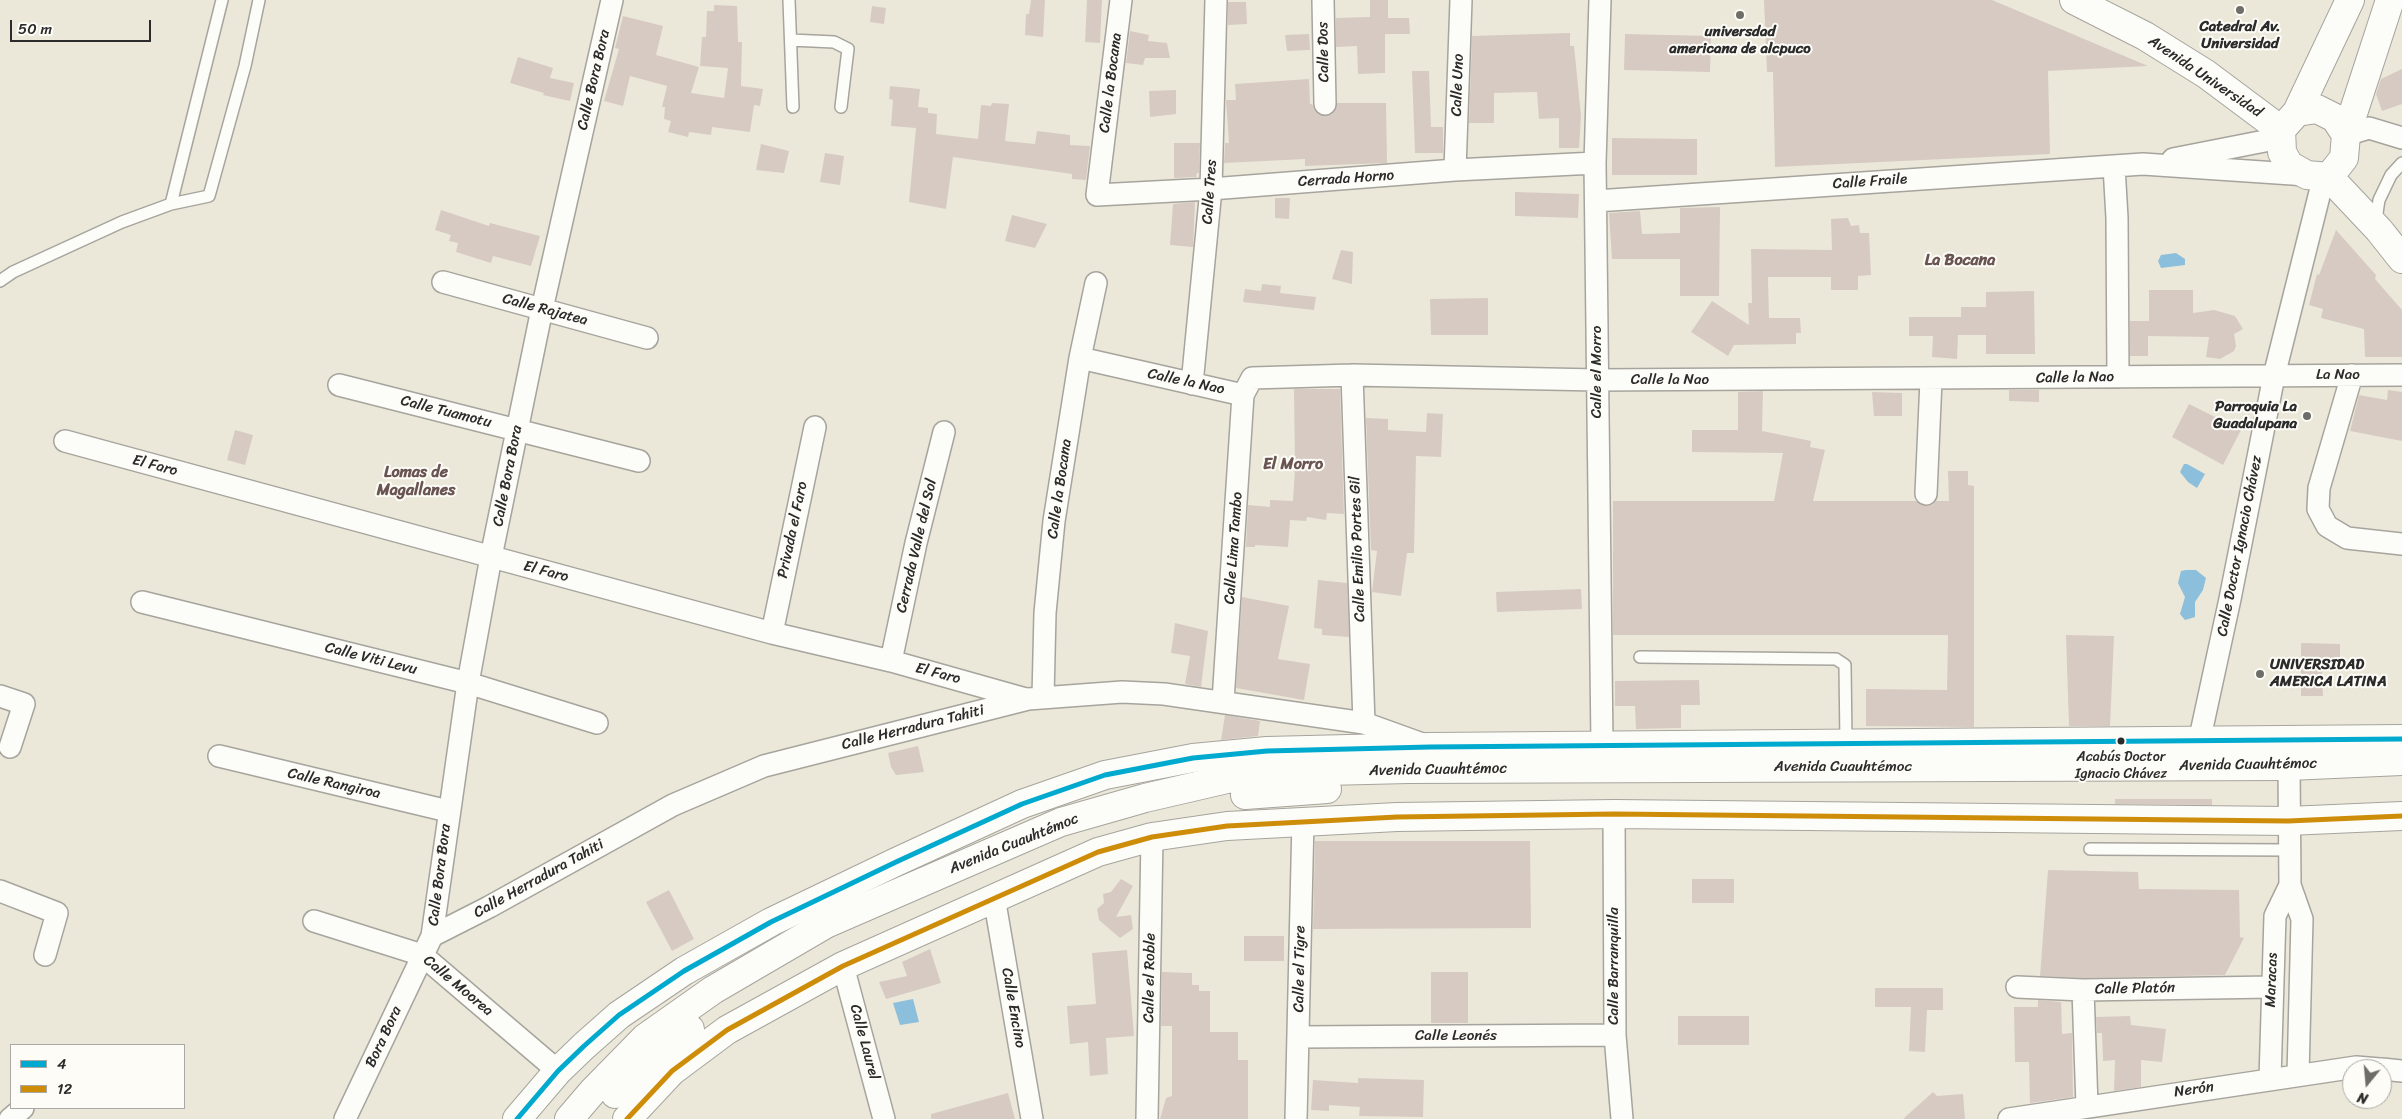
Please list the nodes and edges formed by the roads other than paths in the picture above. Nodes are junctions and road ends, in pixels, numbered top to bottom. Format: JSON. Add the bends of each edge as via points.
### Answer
{"nodes":[{"id":1,"x":222,"y":0,"type":"edge"},
{"id":2,"x":259,"y":0,"type":"edge"},
{"id":3,"x":612,"y":0,"type":"edge"},
{"id":4,"x":789,"y":0,"type":"edge"},
{"id":5,"x":1121,"y":0,"type":"edge"},
{"id":6,"x":1216,"y":0,"type":"edge"},
{"id":7,"x":1323,"y":0,"type":"edge"},
{"id":8,"x":1461,"y":0,"type":"edge"},
{"id":9,"x":1600,"y":0,"type":"edge"},
{"id":10,"x":2074,"y":0,"type":"edge"},
{"id":11,"x":2350,"y":0,"type":"edge"},
{"id":12,"x":2390,"y":0,"type":"edge"},
{"id":13,"x":791,"y":40,"type":"junction"},
{"id":14,"x":1325,"y":104,"type":"dead end"},
{"id":15,"x":794,"y":107,"type":"dead end"},
{"id":16,"x":841,"y":107,"type":"dead end"},
{"id":17,"x":2286,"y":127,"type":"junction"},
{"id":18,"x":2346,"y":135,"type":"junction"},
{"id":19,"x":2402,"y":138,"type":"edge"},
{"id":20,"x":1595,"y":163,"type":"junction"},
{"id":21,"x":2402,"y":163,"type":"edge"},
{"id":22,"x":2143,"y":164,"type":"junction"},
{"id":23,"x":2114,"y":166,"type":"junction"},
{"id":24,"x":1455,"y":170,"type":"junction"},
{"id":25,"x":2320,"y":176,"type":"junction"},
{"id":26,"x":1211,"y":189,"type":"junction"},
{"id":27,"x":1097,"y":195,"type":"joint"},
{"id":28,"x":1596,"y":201,"type":"junction"},
{"id":29,"x":171,"y":204,"type":"junction"},
{"id":30,"x":2379,"y":230,"type":"junction"},
{"id":31,"x":2402,"y":259,"type":"edge"},
{"id":32,"x":0,"y":281,"type":"edge"},
{"id":33,"x":443,"y":282,"type":"dead end"},
{"id":34,"x":1096,"y":283,"type":"dead end"},
{"id":35,"x":542,"y":309,"type":"junction"},
{"id":36,"x":647,"y":338,"type":"dead end"},
{"id":37,"x":1080,"y":358,"type":"junction"},
{"id":38,"x":1352,"y":375,"type":"junction"},
{"id":39,"x":2352,"y":375,"type":"junction"},
{"id":40,"x":2402,"y":375,"type":"edge"},
{"id":41,"x":2274,"y":376,"type":"junction"},
{"id":42,"x":2118,"y":377,"type":"junction"},
{"id":43,"x":1597,"y":380,"type":"junction"},
{"id":44,"x":1931,"y":380,"type":"junction"},
{"id":45,"x":1192,"y":384,"type":"junction"},
{"id":46,"x":340,"y":385,"type":"dead end"},
{"id":47,"x":1243,"y":395,"type":"junction"},
{"id":48,"x":815,"y":427,"type":"dead end"},
{"id":49,"x":517,"y":430,"type":"junction"},
{"id":50,"x":944,"y":432,"type":"dead end"},
{"id":51,"x":65,"y":441,"type":"dead end"},
{"id":52,"x":639,"y":461,"type":"dead end"},
{"id":53,"x":1926,"y":494,"type":"dead end"},
{"id":54,"x":2402,"y":544,"type":"edge"},
{"id":55,"x":492,"y":557,"type":"junction"},
{"id":56,"x":142,"y":602,"type":"dead end"},
{"id":57,"x":772,"y":633,"type":"junction"},
{"id":58,"x":1640,"y":657,"type":"dead end"},
{"id":59,"x":891,"y":661,"type":"junction"},
{"id":60,"x":468,"y":683,"type":"junction"},
{"id":61,"x":0,"y":696,"type":"edge"},
{"id":62,"x":1036,"y":698,"type":"junction"},
{"id":63,"x":1223,"y":701,"type":"junction"},
{"id":64,"x":597,"y":722,"type":"dead end"},
{"id":65,"x":1364,"y":723,"type":"junction"},
{"id":66,"x":2402,"y":739,"type":"edge"},
{"id":67,"x":2199,"y":742,"type":"junction"},
{"id":68,"x":1846,"y":743,"type":"junction"},
{"id":69,"x":1602,"y":745,"type":"junction"},
{"id":70,"x":10,"y":747,"type":"dead end"},
{"id":71,"x":1430,"y":747,"type":"junction"},
{"id":72,"x":220,"y":756,"type":"dead end"},
{"id":73,"x":2402,"y":761,"type":"edge"},
{"id":74,"x":2289,"y":773,"type":"junction"},
{"id":75,"x":2402,"y":780,"type":"edge"},
{"id":76,"x":448,"y":811,"type":"junction"},
{"id":77,"x":1614,"y":814,"type":"junction"},
{"id":78,"x":2402,"y":816,"type":"edge"},
{"id":79,"x":1303,"y":820,"type":"junction"},
{"id":80,"x":2288,"y":821,"type":"junction"},
{"id":81,"x":1152,"y":837,"type":"junction"},
{"id":82,"x":2090,"y":849,"type":"dead end"},
{"id":83,"x":2290,"y":850,"type":"junction"},
{"id":84,"x":2290,"y":885,"type":"junction"},
{"id":85,"x":0,"y":891,"type":"edge"},
{"id":86,"x":994,"y":897,"type":"junction"},
{"id":87,"x":314,"y":921,"type":"dead end"},
{"id":88,"x":432,"y":936,"type":"junction"},
{"id":89,"x":45,"y":955,"type":"dead end"},
{"id":90,"x":422,"y":955,"type":"junction"},
{"id":91,"x":843,"y":966,"type":"junction"},
{"id":92,"x":2017,"y":987,"type":"dead end"},
{"id":93,"x":2272,"y":987,"type":"junction"},
{"id":94,"x":2083,"y":990,"type":"junction"},
{"id":95,"x":1615,"y":1035,"type":"junction"},
{"id":96,"x":1298,"y":1037,"type":"junction"},
{"id":97,"x":2342,"y":1069,"type":"edge"},
{"id":98,"x":558,"y":1071,"type":"junction"},
{"id":99,"x":2298,"y":1075,"type":"junction"},
{"id":100,"x":2270,"y":1079,"type":"junction"},
{"id":101,"x":2087,"y":1106,"type":"junction"},
{"id":102,"x":22,"y":1109,"type":"edge"},
{"id":103,"x":10,"y":1119,"type":"edge"},
{"id":104,"x":345,"y":1119,"type":"edge"},
{"id":105,"x":517,"y":1119,"type":"edge"},
{"id":106,"x":569,"y":1119,"type":"edge"},
{"id":107,"x":592,"y":1119,"type":"edge"},
{"id":108,"x":627,"y":1119,"type":"edge"},
{"id":109,"x":884,"y":1119,"type":"edge"},
{"id":110,"x":1032,"y":1119,"type":"edge"},
{"id":111,"x":1148,"y":1119,"type":"edge"},
{"id":112,"x":1296,"y":1119,"type":"edge"},
{"id":113,"x":1622,"y":1119,"type":"edge"},
{"id":114,"x":2009,"y":1119,"type":"edge"}],
"edges":[{"from":1,"to":29,"type":"lane"},
{"from":2,"to":29,"type":"lane","via":[[245,66],[209,196]]},
{"from":3,"to":35,"type":"street","name":"Calle Bora Bora"},
{"from":4,"to":13,"type":"lane"},
{"from":5,"to":27,"type":"street","name":"Calle la Bocana"},
{"from":6,"to":26,"type":"street","name":"Calle Tres"},
{"from":7,"to":14,"type":"street","name":"Calle Dos"},
{"from":8,"to":24,"type":"street","name":"Calle Uno"},
{"from":9,"to":20,"type":"street","name":"Calle el Morro"},
{"from":10,"to":17,"type":"main road","name":"Avenida Universidad","via":[[2145,36]]},
{"from":11,"to":17,"type":"main road"},
{"from":12,"to":18,"type":"main road"},
{"from":13,"to":15,"type":"lane"},
{"from":13,"to":16,"type":"lane","via":[[834,42],[848,49]]},
{"from":17,"to":18,"type":"main road","via":[[2317,109],[2335,118]]},
{"from":17,"to":22,"type":"street","name":"Calle Fraile"},
{"from":17,"to":25,"type":"main road","via":[[2282,152],[2289,165]]},
{"from":18,"to":19,"type":"street","via":[[2369,128]]},
{"from":18,"to":25,"type":"main road","via":[[2344,158]]},
{"from":20,"to":24,"type":"street","name":"Cerrada Horno"},
{"from":20,"to":28,"type":"street","name":"Calle el Morro"},
{"from":21,"to":30,"type":"lane","via":[[2391,175],[2379,200],[2376,213]]},
{"from":22,"to":23,"type":"street","name":"Calle Fraile"},
{"from":22,"to":25,"type":"street","name":"Calle Fraile"},
{"from":23,"to":28,"type":"street","name":"Calle Fraile"},
{"from":23,"to":42,"type":"street"},
{"from":24,"to":26,"type":"street","name":"Cerrada Horno"},
{"from":25,"to":30,"type":"main road"},
{"from":25,"to":41,"type":"street","name":"Calle Doctor Ignacio Chávez"},
{"from":26,"to":27,"type":"street","name":"Cerrada Horno"},
{"from":26,"to":45,"type":"street","name":"Calle Tres"},
{"from":28,"to":43,"type":"street","name":"Calle el Morro"},
{"from":29,"to":32,"type":"lane","via":[[122,222]]},
{"from":30,"to":31,"type":"main road"},
{"from":33,"to":35,"type":"street","name":"Calle Rajatea"},
{"from":34,"to":37,"type":"street","name":"Calle la Bocana"},
{"from":35,"to":36,"type":"street","name":"Calle Rajatea"},
{"from":35,"to":49,"type":"street","name":"Calle Bora Bora"},
{"from":37,"to":45,"type":"street","name":"Calle la Nao"},
{"from":37,"to":62,"type":"street","name":"Calle la Bocana","via":[[1053,530]]},
{"from":38,"to":43,"type":"street","name":"Calle la Nao"},
{"from":38,"to":47,"type":"street","name":"Calle la Nao","via":[[1252,378]]},
{"from":38,"to":65,"type":"street","name":"Calle Emilio Portes Gil"},
{"from":39,"to":40,"type":"street","name":"La Nao"},
{"from":39,"to":41,"type":"street","name":"La Nao"},
{"from":39,"to":54,"type":"street","via":[[2319,488],[2318,509],[2327,526],[2347,538]]},
{"from":41,"to":42,"type":"street","name":"Calle la Nao"},
{"from":41,"to":67,"type":"street","name":"Calle Doctor Ignacio Chávez"},
{"from":42,"to":44,"type":"street","name":"Calle la Nao"},
{"from":43,"to":44,"type":"street","name":"Calle la Nao"},
{"from":43,"to":69,"type":"street","name":"Calle el Morro"},
{"from":44,"to":53,"type":"street"},
{"from":45,"to":47,"type":"street","name":"Calle la Nao"},
{"from":46,"to":49,"type":"street","name":"Calle Tuamotu"},
{"from":47,"to":63,"type":"street","name":"Calle Lima Tambo"},
{"from":48,"to":57,"type":"street","name":"Privada el Faro"},
{"from":49,"to":52,"type":"street","name":"Calle Tuamotu"},
{"from":49,"to":55,"type":"street","name":"Calle Bora Bora"},
{"from":50,"to":59,"type":"street","name":"Cerrada Valle del Sol"},
{"from":51,"to":55,"type":"street","name":"El Faro"},
{"from":55,"to":57,"type":"street","name":"El Faro"},
{"from":55,"to":60,"type":"street","name":"Calle Bora Bora"},
{"from":56,"to":60,"type":"street","name":"Calle Viti Levu"},
{"from":57,"to":59,"type":"street","name":"El Faro"},
{"from":58,"to":68,"type":"lane","via":[[1836,659],[1845,665]]},
{"from":59,"to":62,"type":"street","name":"El Faro"},
{"from":60,"to":64,"type":"street","name":"Calle Viti Levu"},
{"from":60,"to":76,"type":"street","name":"Calle Bora Bora"},
{"from":61,"to":70,"type":"street","via":[[24,704]]},
{"from":62,"to":63,"type":"street","name":"Calle Herradura Tahiti","via":[[1122,692]]},
{"from":62,"to":88,"type":"street","name":"Calle Herradura Tahiti","via":[[764,766],[672,806]]},
{"from":63,"to":65,"type":"street","name":"Calle Herradura Tahiti"},
{"from":65,"to":71,"type":"street","name":"Calle Herradura Tahiti"},
{"from":66,"to":67,"type":"main road"},
{"from":67,"to":68,"type":"main road"},
{"from":68,"to":69,"type":"main road"},
{"from":69,"to":71,"type":"main road"},
{"from":71,"to":98,"type":"main road","via":[[1267,751],[1193,758],[1105,775],[1022,804],[771,922],[693,966],[619,1014]]},
{"from":72,"to":76,"type":"street","name":"Calle Rangiroa"},
{"from":73,"to":74,"type":"main road","name":"Avenida Cuauhtémoc"},
{"from":74,"to":75,"type":"main road","name":"Avenida Cuauhtémoc"},
{"from":74,"to":80,"type":"street","name":"Maracas"},
{"from":74,"to":106,"type":"main road","name":"Avenida Cuauhtémoc","via":[[1408,769],[1285,772],[1227,779],[1061,822],[826,924],[713,990],[645,1038]]},
{"from":74,"to":107,"type":"main road","name":"Avenida Cuauhtémoc","via":[[1439,784],[1226,797],[1161,810],[1067,836],[975,879],[833,936],[718,1008],[662,1050]]},
{"from":76,"to":88,"type":"street","name":"Calle Bora Bora"},
{"from":77,"to":79,"type":"main road"},
{"from":77,"to":80,"type":"main road"},
{"from":77,"to":95,"type":"street","name":"Calle Barranquilla"},
{"from":78,"to":80,"type":"main road"},
{"from":79,"to":81,"type":"main road"},
{"from":79,"to":96,"type":"street","name":"Calle el Tigre"},
{"from":80,"to":83,"type":"street","name":"Maracas"},
{"from":81,"to":86,"type":"main road","via":[[1098,852]]},
{"from":81,"to":111,"type":"street","name":"Calle el Roble"},
{"from":82,"to":83,"type":"lane"},
{"from":83,"to":84,"type":"street","name":"Maracas"},
{"from":84,"to":93,"type":"street","name":"Maracas","via":[[2275,916]]},
{"from":84,"to":99,"type":"street","name":"Maracas","via":[[2302,918]]},
{"from":85,"to":89,"type":"street","via":[[57,913]]},
{"from":86,"to":91,"type":"main road"},
{"from":86,"to":110,"type":"street","name":"Calle Encino"},
{"from":87,"to":90,"type":"street","name":"Calle Moorea"},
{"from":88,"to":90,"type":"street","name":"Calle Bora Bora"},
{"from":90,"to":98,"type":"street","name":"Calle Moorea"},
{"from":90,"to":104,"type":"street","name":"Bora Bora"},
{"from":91,"to":108,"type":"main road","via":[[726,1030],[672,1071]]},
{"from":91,"to":109,"type":"street","name":"Calle Laurel"},
{"from":92,"to":94,"type":"street"},
{"from":93,"to":94,"type":"street","name":"Calle Platón"},
{"from":93,"to":100,"type":"street","name":"Maracas"},
{"from":94,"to":101,"type":"street","name":"Calle Platón"},
{"from":95,"to":96,"type":"street","name":"Calle Leonés"},
{"from":95,"to":113,"type":"street","name":"Calle Barranquilla"},
{"from":96,"to":112,"type":"street","name":"Calle el Tigre"},
{"from":97,"to":99,"type":"street","name":"Nerón"},
{"from":98,"to":105,"type":"main road"},
{"from":99,"to":100,"type":"street","name":"Nerón"},
{"from":100,"to":101,"type":"street","name":"Nerón"},
{"from":101,"to":114,"type":"street","name":"Nerón"},
{"from":102,"to":103,"type":"street"}]}
